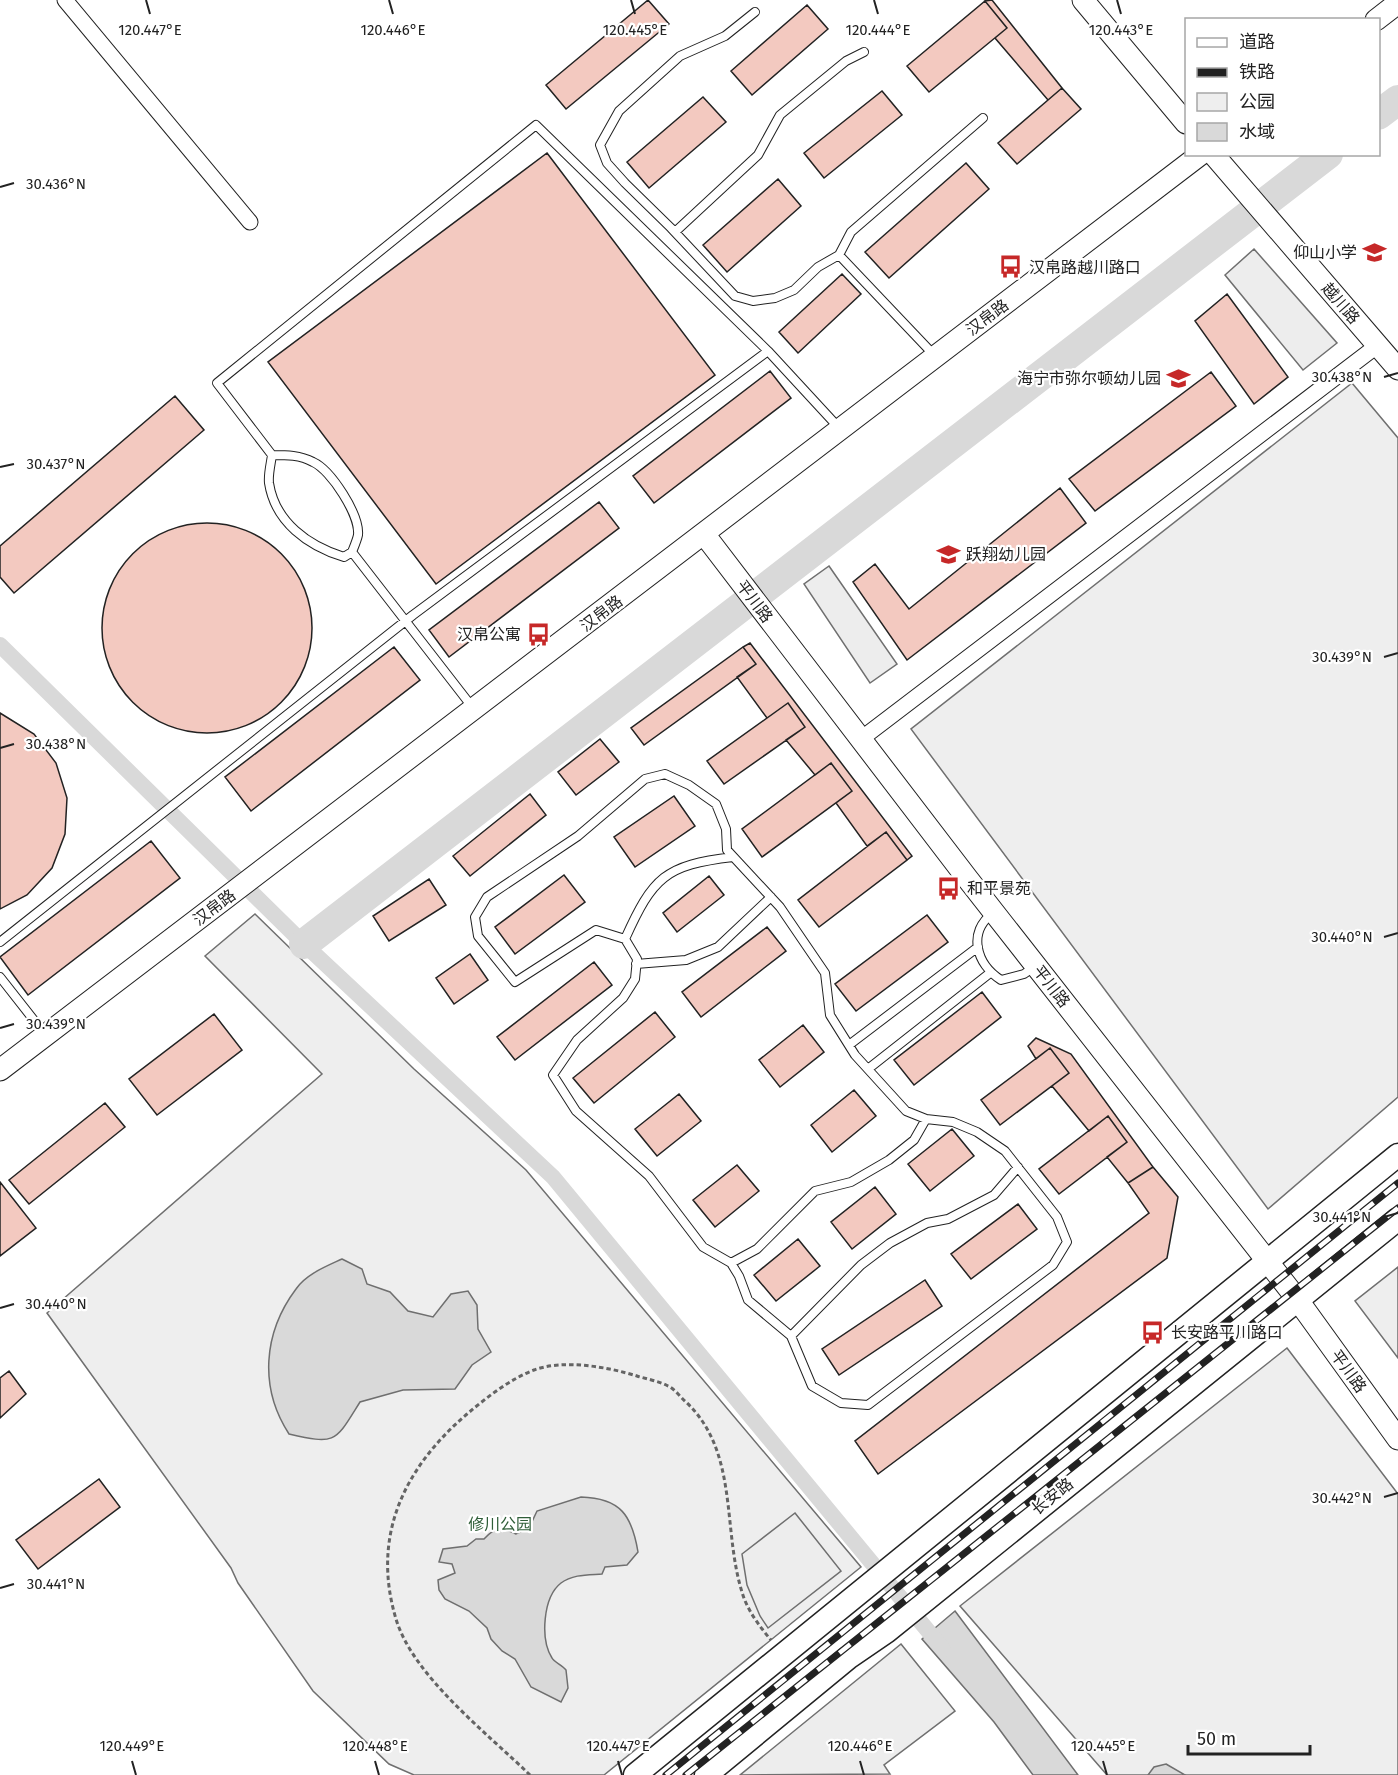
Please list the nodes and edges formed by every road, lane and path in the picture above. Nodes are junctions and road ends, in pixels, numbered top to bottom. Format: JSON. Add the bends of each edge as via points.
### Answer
{"nodes":[{"id":1,"x":64,"y":0,"type":"edge"},
{"id":2,"x":1083,"y":0,"type":"edge"},
{"id":3,"x":1398,"y":3,"type":"edge"},
{"id":4,"x":755,"y":12,"type":"dead end"},
{"id":5,"x":1379,"y":18,"type":"edge"},
{"id":6,"x":864,"y":52,"type":"dead end"},
{"id":7,"x":983,"y":118,"type":"dead end"},
{"id":8,"x":1185,"y":122,"type":"edge"},
{"id":9,"x":1211,"y":157,"type":"edge"},
{"id":10,"x":250,"y":222,"type":"dead end"},
{"id":11,"x":675,"y":232,"type":"junction"},
{"id":12,"x":839,"y":255,"type":"junction"},
{"id":13,"x":1378,"y":345,"type":"junction"},
{"id":14,"x":768,"y":351,"type":"junction"},
{"id":15,"x":935,"y":356,"type":"junction"},
{"id":16,"x":1398,"y":369,"type":"edge"},
{"id":17,"x":841,"y":430,"type":"junction"},
{"id":18,"x":272,"y":455,"type":"junction"},
{"id":19,"x":710,"y":542,"type":"junction"},
{"id":20,"x":352,"y":552,"type":"junction"},
{"id":21,"x":404,"y":621,"type":"junction"},
{"id":22,"x":474,"y":710,"type":"junction"},
{"id":23,"x":861,"y":739,"type":"junction"},
{"id":24,"x":733,"y":857,"type":"junction"},
{"id":25,"x":771,"y":897,"type":"junction"},
{"id":26,"x":994,"y":912,"type":"junction"},
{"id":27,"x":625,"y":939,"type":"junction"},
{"id":28,"x":0,"y":942,"type":"edge"},
{"id":29,"x":978,"y":947,"type":"junction"},
{"id":30,"x":636,"y":964,"type":"junction"},
{"id":31,"x":1036,"y":966,"type":"junction"},
{"id":32,"x":990,"y":973,"type":"junction"},
{"id":33,"x":0,"y":977,"type":"edge"},
{"id":34,"x":45,"y":1034,"type":"junction"},
{"id":35,"x":849,"y":1045,"type":"junction"},
{"id":36,"x":0,"y":1070,"type":"edge"},
{"id":37,"x":868,"y":1070,"type":"junction"},
{"id":38,"x":926,"y":1119,"type":"junction"},
{"id":39,"x":1398,"y":1155,"type":"edge"},
{"id":40,"x":1018,"y":1167,"type":"junction"},
{"id":41,"x":1398,"y":1219,"type":"edge"},
{"id":42,"x":731,"y":1263,"type":"junction"},
{"id":43,"x":1268,"y":1263,"type":"junction"},
{"id":44,"x":1297,"y":1299,"type":"junction"},
{"id":45,"x":791,"y":1336,"type":"junction"},
{"id":46,"x":1398,"y":1439,"type":"edge"},
{"id":47,"x":783,"y":1655,"type":"junction"},
{"id":48,"x":530,"y":1775,"type":"edge"},
{"id":49,"x":634,"y":1775,"type":"edge"},
{"id":50,"x":706,"y":1775,"type":"edge"}],
"edges":[{"from":1,"to":10,"type":"street"},
{"from":2,"to":8,"type":"street"},
{"from":3,"to":5,"type":"street"},
{"from":4,"to":11,"type":"lane","via":[[725,36],[680,56],[619,111],[600,145],[607,163]]},
{"from":6,"to":11,"type":"lane","via":[[846,61],[780,115],[758,155]]},
{"from":7,"to":12,"type":"lane","via":[[851,232]]},
{"from":9,"to":13,"type":"street","name":"越川路"},
{"from":9,"to":15,"type":"street","name":"汉帛路"},
{"from":11,"to":12,"type":"lane","via":[[735,296],[753,301],[794,290],[818,267]]},
{"from":12,"to":15,"type":"lane"},
{"from":13,"to":16,"type":"street","name":"越川路"},
{"from":13,"to":23,"type":"street"},
{"from":14,"to":17,"type":"lane"},
{"from":14,"to":18,"type":"lane","via":[[536,125],[217,383]]},
{"from":14,"to":21,"type":"lane"},
{"from":15,"to":17,"type":"street","name":"汉帛路"},
{"from":17,"to":19,"type":"street","name":"汉帛路"},
{"from":18,"to":20,"type":"lane","via":[[269,481],[276,504],[290,527],[326,552],[344,557]]},
{"from":18,"to":20,"type":"lane","via":[[292,454],[316,462],[339,488],[355,516],[358,534]]},
{"from":19,"to":22,"type":"street","name":"汉帛路"},
{"from":19,"to":23,"type":"street","name":"平川路"},
{"from":20,"to":21,"type":"lane"},
{"from":21,"to":22,"type":"lane"},
{"from":21,"to":28,"type":"lane"},
{"from":22,"to":34,"type":"street","name":"汉帛路"},
{"from":23,"to":26,"type":"street","name":"平川路"},
{"from":24,"to":25,"type":"lane"},
{"from":24,"to":27,"type":"lane","via":[[682,866],[657,882]]},
{"from":24,"to":27,"type":"lane","via":[[727,850],[726,829],[716,804],[664,774],[645,779],[578,836],[487,897],[475,917],[478,936],[515,982],[596,930]]},
{"from":25,"to":30,"type":"lane","via":[[718,947],[686,960]]},
{"from":25,"to":35,"type":"lane","via":[[825,973],[830,1015]]},
{"from":26,"to":29,"type":"lane","via":[[983,920],[976,937]]},
{"from":26,"to":31,"type":"street","name":"平川路"},
{"from":27,"to":30,"type":"lane"},
{"from":29,"to":32,"type":"lane"},
{"from":29,"to":35,"type":"lane"},
{"from":30,"to":42,"type":"lane","via":[[635,979],[623,999],[577,1040],[553,1075],[576,1111],[649,1176],[703,1247]]},
{"from":31,"to":32,"type":"lane","via":[[1001,980]]},
{"from":31,"to":43,"type":"street","name":"平川路"},
{"from":32,"to":37,"type":"lane"},
{"from":33,"to":34,"type":"lane"},
{"from":34,"to":36,"type":"street","name":"汉帛路"},
{"from":35,"to":37,"type":"lane"},
{"from":37,"to":38,"type":"lane","via":[[906,1111]]},
{"from":38,"to":40,"type":"lane","via":[[953,1122],[976,1132],[1005,1151]]},
{"from":38,"to":42,"type":"lane","via":[[914,1140],[889,1160],[851,1182],[815,1191],[757,1249]]},
{"from":39,"to":43,"type":"main road"},
{"from":40,"to":45,"type":"lane","via":[[994,1195],[948,1220],[927,1223],[890,1243],[861,1265]]},
{"from":40,"to":45,"type":"lane","via":[[1057,1217],[1066,1242],[1053,1265],[868,1405],[842,1403],[812,1386]]},
{"from":41,"to":44,"type":"main road","name":"长安路"},
{"from":42,"to":45,"type":"lane","via":[[748,1300]]},
{"from":43,"to":44,"type":"street","name":"平川路"},
{"from":43,"to":47,"type":"main road"},
{"from":44,"to":46,"type":"street","name":"平川路"},
{"from":44,"to":50,"type":"main road","name":"长安路"},
{"from":47,"to":48,"type":"path","via":[[760,1627],[742,1594],[721,1458],[698,1413],[669,1386],[617,1369],[566,1366],[535,1370],[484,1399],[423,1458],[392,1522],[387,1549],[396,1619],[409,1651],[424,1671]]},
{"from":47,"to":49,"type":"main road"}]}
